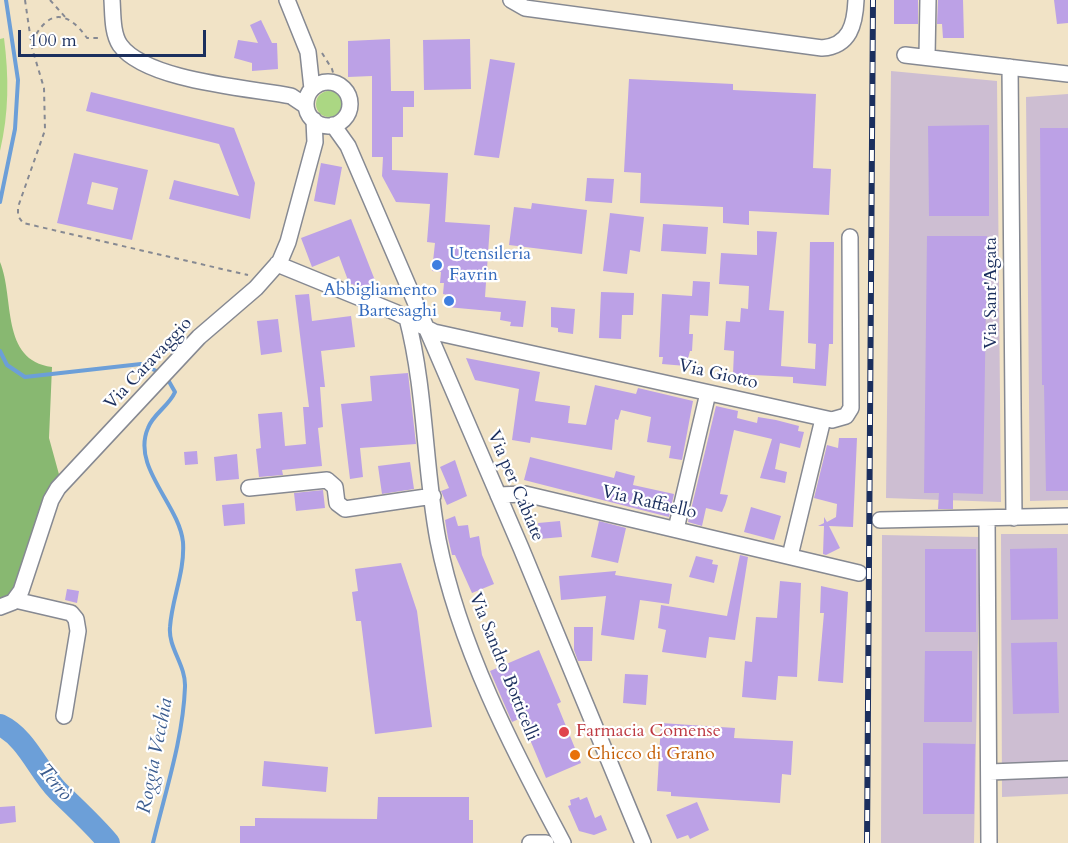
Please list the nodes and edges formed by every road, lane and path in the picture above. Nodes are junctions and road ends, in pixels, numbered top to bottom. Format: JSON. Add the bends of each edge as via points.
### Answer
{"nodes":[{"id":1,"x":25,"y":0,"type":"edge"},
{"id":2,"x":50,"y":0,"type":"edge"},
{"id":3,"x":112,"y":0,"type":"edge"},
{"id":4,"x":287,"y":0,"type":"edge"},
{"id":5,"x":511,"y":0,"type":"edge"},
{"id":6,"x":855,"y":0,"type":"edge"},
{"id":7,"x":928,"y":0,"type":"edge"},
{"id":8,"x":66,"y":18,"type":"junction"},
{"id":9,"x":116,"y":38,"type":"junction"},
{"id":10,"x":31,"y":44,"type":"junction"},
{"id":11,"x":309,"y":52,"type":"junction"},
{"id":12,"x":905,"y":55,"type":"dead end"},
{"id":13,"x":927,"y":57,"type":"junction"},
{"id":14,"x":1010,"y":67,"type":"junction"},
{"id":15,"x":1068,"y":74,"type":"edge"},
{"id":16,"x":330,"y":82,"type":"junction"},
{"id":17,"x":309,"y":96,"type":"junction"},
{"id":18,"x":314,"y":120,"type":"junction"},
{"id":19,"x":336,"y":123,"type":"junction"},
{"id":20,"x":315,"y":142,"type":"junction"},
{"id":21,"x":850,"y":237,"type":"dead end"},
{"id":22,"x":278,"y":264,"type":"junction"},
{"id":23,"x":265,"y":278,"type":"junction"},
{"id":24,"x":407,"y":318,"type":"junction"},
{"id":25,"x":426,"y":329,"type":"junction"},
{"id":26,"x":708,"y":393,"type":"junction"},
{"id":27,"x":823,"y":419,"type":"junction"},
{"id":28,"x":249,"y":488,"type":"dead end"},
{"id":29,"x":498,"y":495,"type":"junction"},
{"id":30,"x":433,"y":496,"type":"junction"},
{"id":31,"x":1068,"y":516,"type":"edge"},
{"id":32,"x":1014,"y":518,"type":"junction"},
{"id":33,"x":987,"y":519,"type":"junction"},
{"id":34,"x":880,"y":520,"type":"dead end"},
{"id":35,"x":676,"y":529,"type":"junction"},
{"id":36,"x":790,"y":556,"type":"junction"},
{"id":37,"x":859,"y":573,"type":"dead end"},
{"id":38,"x":15,"y":600,"type":"junction"},
{"id":39,"x":0,"y":607,"type":"edge"},
{"id":40,"x":64,"y":716,"type":"dead end"},
{"id":41,"x":1068,"y":769,"type":"edge"},
{"id":42,"x":990,"y":772,"type":"junction"},
{"id":43,"x":530,"y":843,"type":"edge"},
{"id":44,"x":546,"y":843,"type":"edge"},
{"id":45,"x":563,"y":843,"type":"edge"},
{"id":46,"x":643,"y":843,"type":"edge"},
{"id":47,"x":989,"y":843,"type":"edge"}],
"edges":[{"from":1,"to":10,"type":"path"},
{"from":2,"to":8,"type":"path"},
{"from":3,"to":9,"type":"street"},
{"from":4,"to":11,"type":"street"},
{"from":5,"to":6,"type":"street","via":[[525,8],[822,48],[838,45],[849,35],[855,18]]},
{"from":7,"to":13,"type":"street"},
{"from":8,"to":9,"type":"path","via":[[77,24],[87,38]]},
{"from":8,"to":10,"type":"path","via":[[56,16],[45,23]]},
{"from":9,"to":17,"type":"street","via":[[125,50],[166,73]]},
{"from":10,"to":23,"type":"path","via":[[44,88],[45,130],[18,207],[23,223]]},
{"from":11,"to":16,"type":"street"},
{"from":11,"to":17,"type":"street"},
{"from":12,"to":13,"type":"street"},
{"from":13,"to":14,"type":"street"},
{"from":14,"to":15,"type":"street"},
{"from":14,"to":32,"type":"street","name":"Via Sant'Agata"},
{"from":16,"to":17,"type":"street","via":[[320,84]]},
{"from":16,"to":19,"type":"street","via":[[340,85],[348,94],[350,106]]},
{"from":17,"to":18,"type":"street"},
{"from":18,"to":19,"type":"street"},
{"from":18,"to":20,"type":"street","name":"Via Caravaggio"},
{"from":19,"to":20,"type":"street","name":"Via Caravaggio"},
{"from":19,"to":25,"type":"street","name":"Via per Cabiate"},
{"from":20,"to":22,"type":"street","name":"Via Caravaggio","via":[[288,242]]},
{"from":21,"to":27,"type":"street","name":"Via Giotto","via":[[851,408],[842,418]]},
{"from":22,"to":23,"type":"street","name":"Via Caravaggio"},
{"from":22,"to":24,"type":"street","name":"Via Giotto"},
{"from":23,"to":38,"type":"street","name":"Via Caravaggio","via":[[199,338],[58,488]]},
{"from":24,"to":25,"type":"street","name":"Via Giotto"},
{"from":24,"to":30,"type":"street","name":"Via Sandro Botticelli","via":[[420,377]]},
{"from":25,"to":26,"type":"street","name":"Via Giotto"},
{"from":25,"to":29,"type":"street","name":"Via per Cabiate"},
{"from":26,"to":27,"type":"street","name":"Via Giotto"},
{"from":26,"to":35,"type":"street"},
{"from":27,"to":36,"type":"street"},
{"from":28,"to":30,"type":"street","via":[[323,479],[333,484],[337,503],[345,508]]},
{"from":29,"to":35,"type":"street","name":"Via Raffaello","via":[[525,494]]},
{"from":29,"to":46,"type":"street","name":"Via per Cabiate"},
{"from":30,"to":45,"type":"street","name":"Via Sandro Botticelli","via":[[441,556],[470,644],[514,749]]},
{"from":31,"to":32,"type":"street"},
{"from":32,"to":33,"type":"street"},
{"from":33,"to":34,"type":"street"},
{"from":33,"to":42,"type":"street"},
{"from":35,"to":36,"type":"street","name":"Via Raffaello"},
{"from":36,"to":37,"type":"street","name":"Via Raffaello"},
{"from":38,"to":39,"type":"street"},
{"from":38,"to":40,"type":"street","via":[[67,611],[76,620],[78,631]]},
{"from":41,"to":42,"type":"street"},
{"from":42,"to":47,"type":"street"},
{"from":43,"to":44,"type":"street"}]}
